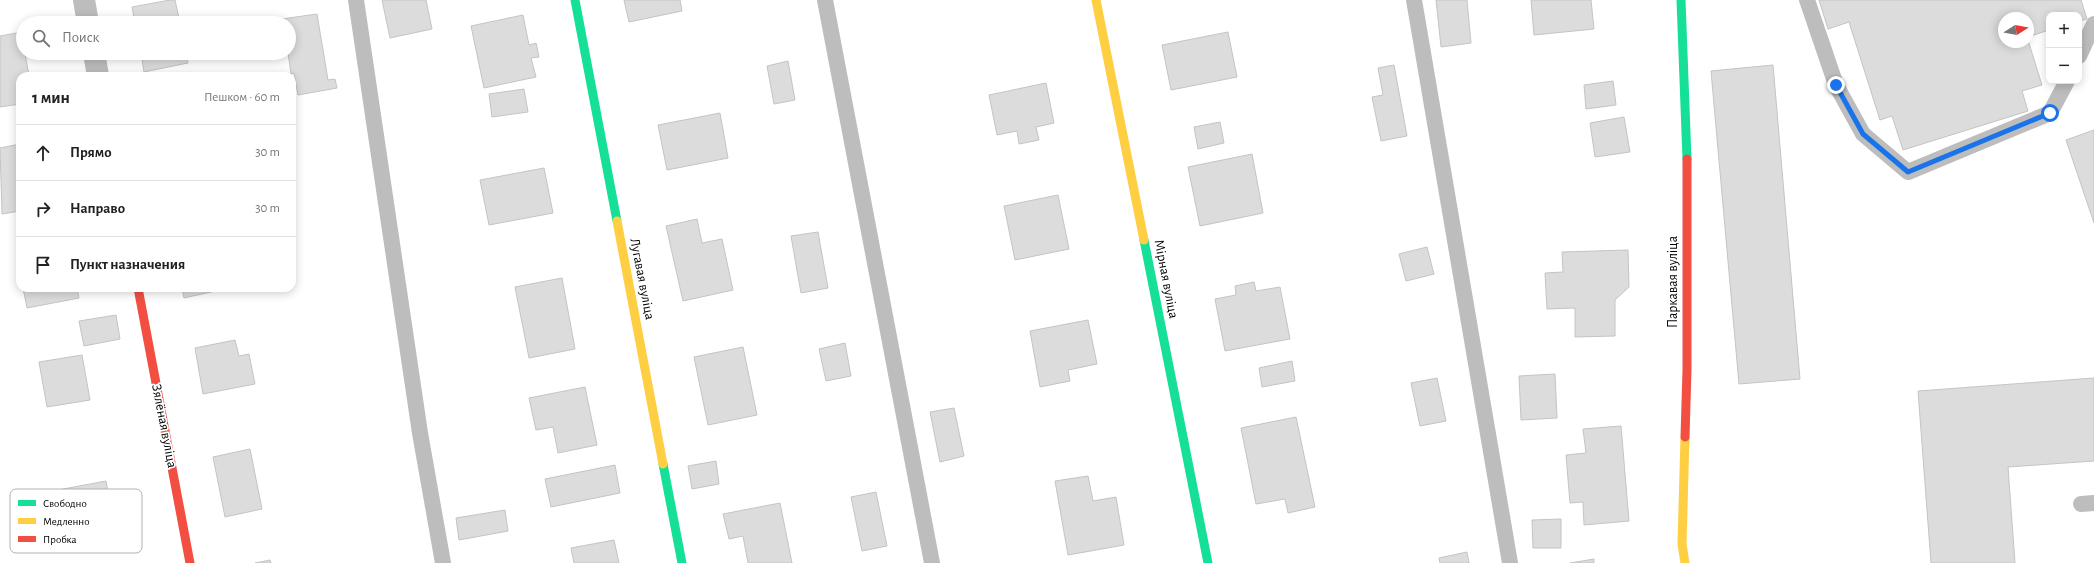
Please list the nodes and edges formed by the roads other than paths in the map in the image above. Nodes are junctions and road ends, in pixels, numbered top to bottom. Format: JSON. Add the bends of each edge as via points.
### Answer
{"nodes":[{"id":1,"x":84,"y":0,"type":"edge"},
{"id":2,"x":356,"y":0,"type":"edge"},
{"id":3,"x":575,"y":0,"type":"edge"},
{"id":4,"x":825,"y":0,"type":"edge"},
{"id":5,"x":1096,"y":0,"type":"edge"},
{"id":6,"x":1414,"y":0,"type":"edge"},
{"id":7,"x":1681,"y":0,"type":"edge"},
{"id":8,"x":1807,"y":0,"type":"edge"},
{"id":9,"x":87,"y":16,"type":"edge"},
{"id":10,"x":2094,"y":24,"type":"edge"},
{"id":11,"x":2082,"y":50,"type":"edge"},
{"id":12,"x":95,"y":60,"type":"edge"},
{"id":13,"x":97,"y":72,"type":"edge"},
{"id":14,"x":2064,"y":84,"type":"edge"},
{"id":15,"x":139,"y":292,"type":"edge"},
{"id":16,"x":190,"y":563,"type":"edge"},
{"id":17,"x":443,"y":563,"type":"edge"},
{"id":18,"x":682,"y":563,"type":"edge"},
{"id":19,"x":932,"y":563,"type":"edge"},
{"id":20,"x":1208,"y":563,"type":"edge"},
{"id":21,"x":1510,"y":563,"type":"edge"},
{"id":22,"x":1685,"y":563,"type":"edge"}],
"edges":[{"from":1,"to":9,"type":"street"},
{"from":2,"to":17,"type":"lane","via":[[420,433]]},
{"from":3,"to":18,"type":"street","name":"Лугавая вуліца"},
{"from":4,"to":19,"type":"lane"},
{"from":5,"to":20,"type":"street","name":"Мірная вуліца"},
{"from":6,"to":21,"type":"lane"},
{"from":7,"to":22,"type":"street","name":"Паркавая вуліца","via":[[1687,171],[1687,370],[1682,544]]},
{"from":8,"to":14,"type":"lane","via":[[1836,85],[1863,134],[1908,172],[2050,113]]},
{"from":10,"to":11,"type":"lane"},
{"from":12,"to":13,"type":"street"},
{"from":15,"to":16,"type":"street","name":"Зялёная вуліца"}]}
